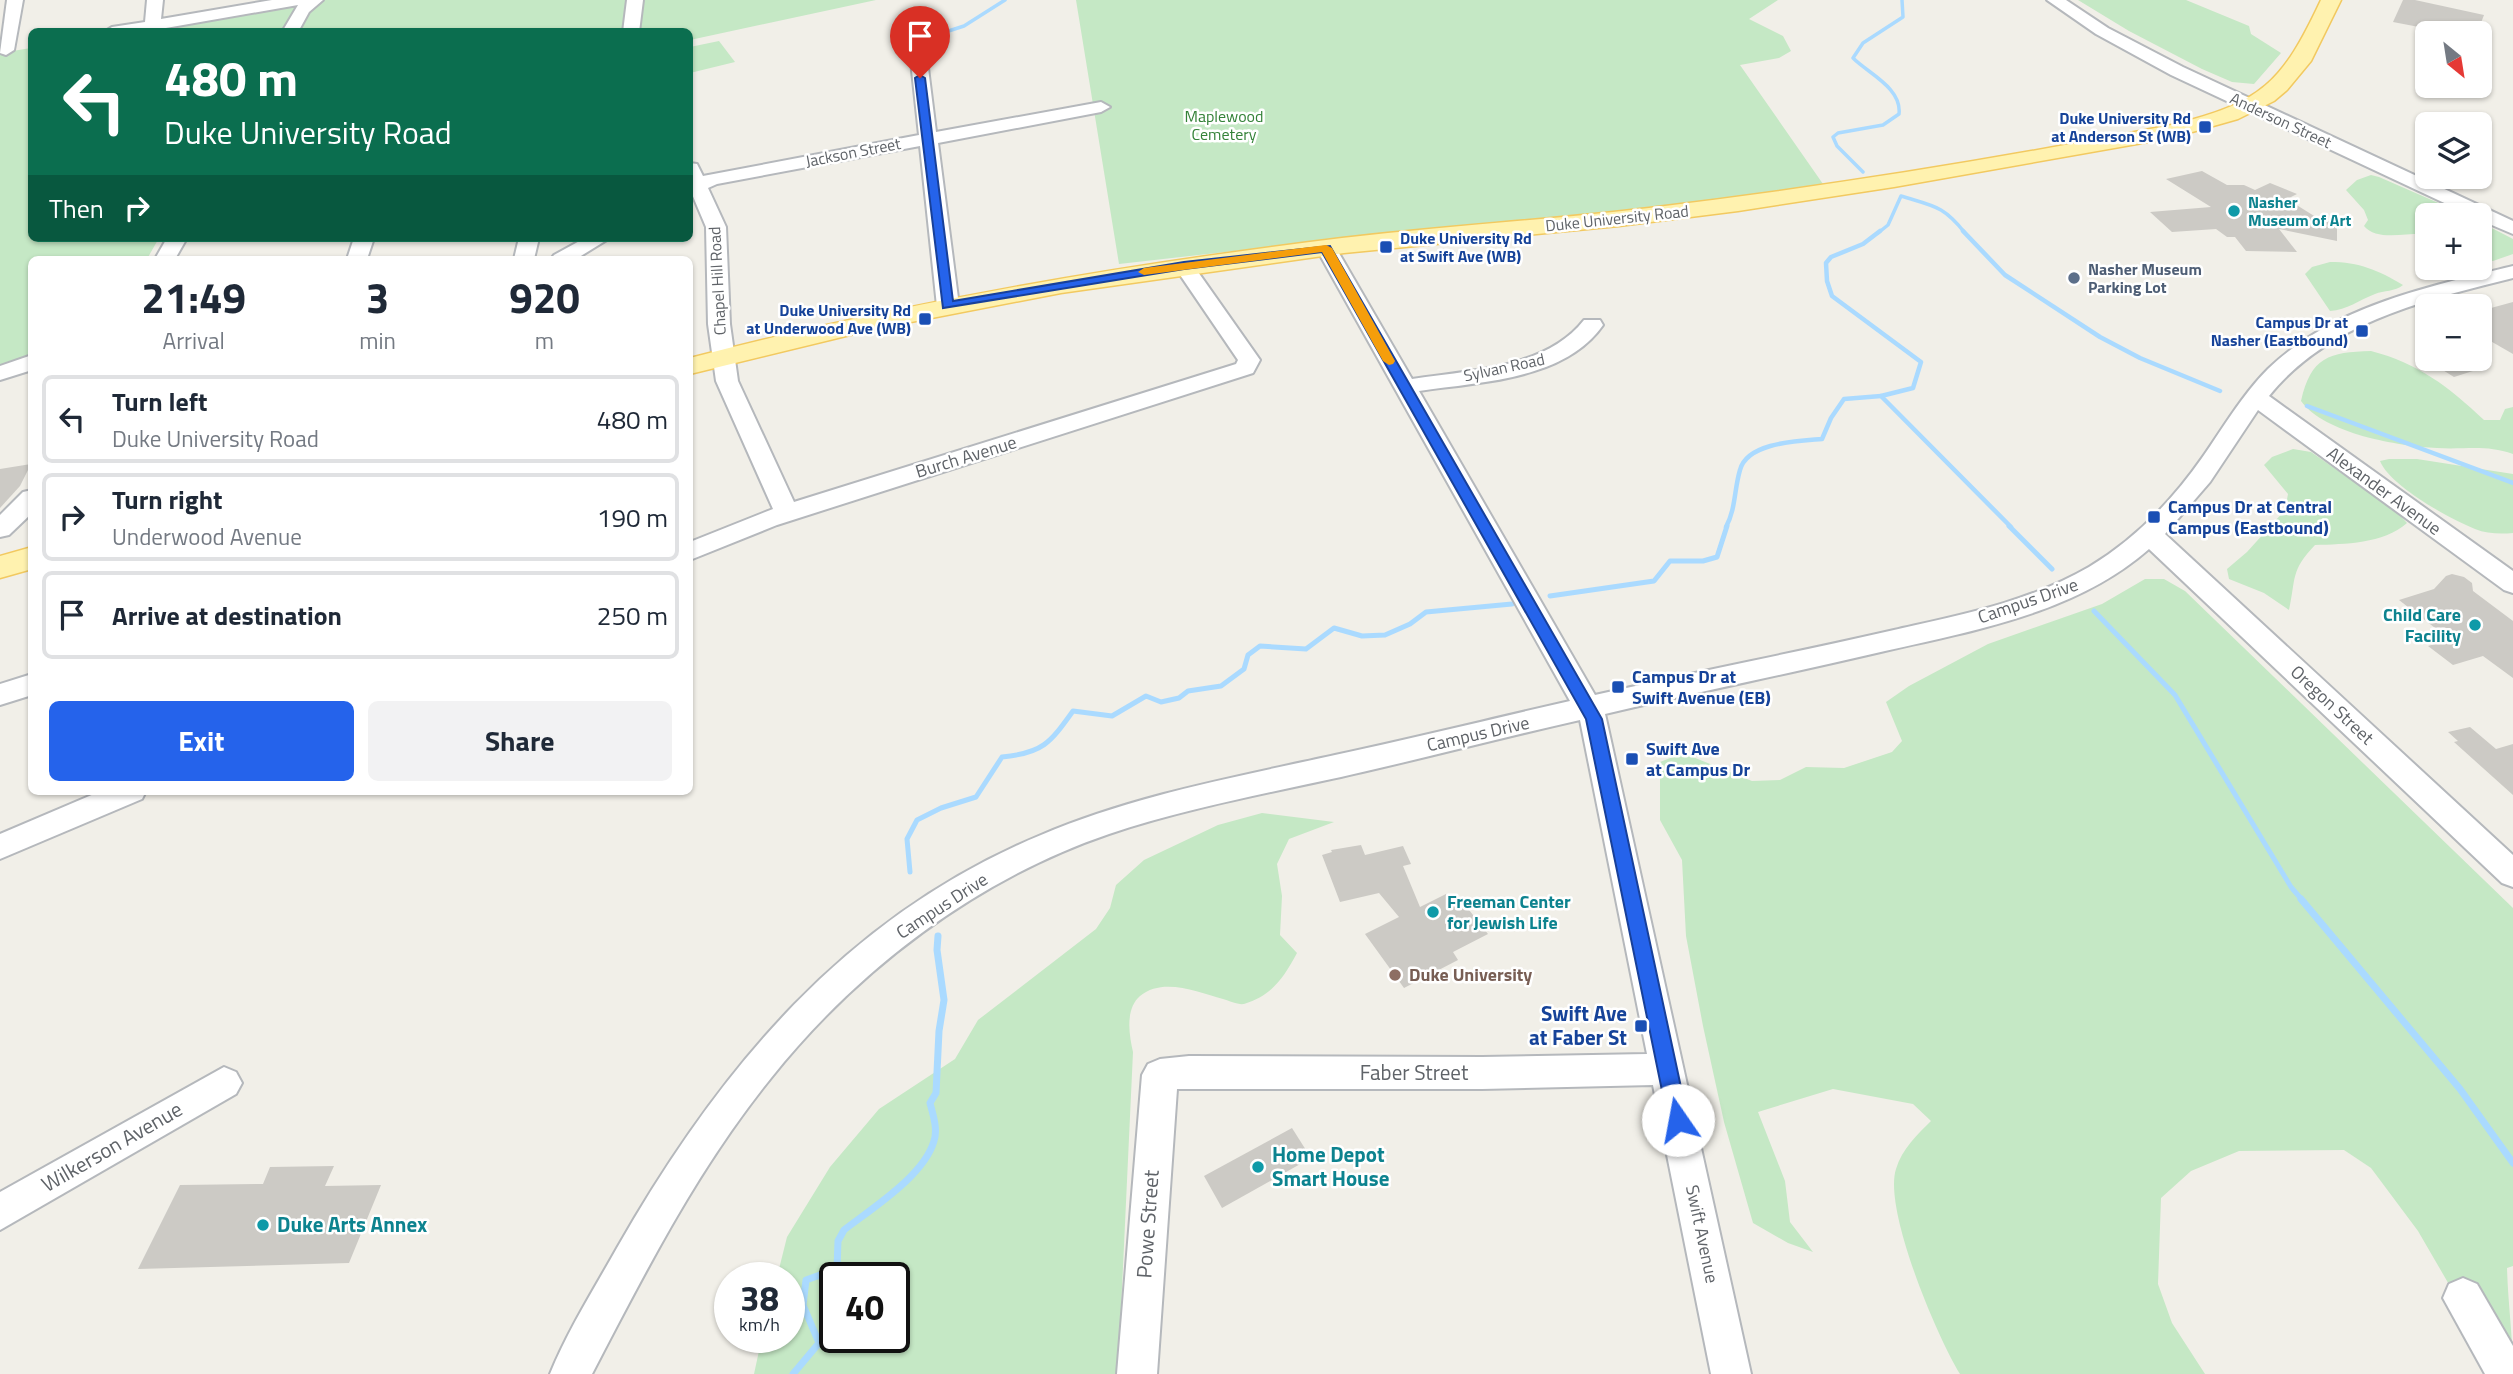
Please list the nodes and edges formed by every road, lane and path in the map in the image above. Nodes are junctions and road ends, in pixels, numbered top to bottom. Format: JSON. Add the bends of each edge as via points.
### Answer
{"nodes":[{"id":1,"x":15,"y":0,"type":"edge"},
{"id":2,"x":155,"y":0,"type":"edge"},
{"id":3,"x":300,"y":0,"type":"edge"},
{"id":4,"x":315,"y":0,"type":"edge"},
{"id":5,"x":635,"y":0,"type":"edge"},
{"id":6,"x":2055,"y":0,"type":"edge"},
{"id":7,"x":2331,"y":0,"type":"edge"},
{"id":8,"x":153,"y":24,"type":"junction"},
{"id":9,"x":132,"y":28,"type":"edge"},
{"id":10,"x":292,"y":28,"type":"edge"},
{"id":11,"x":632,"y":28,"type":"edge"},
{"id":12,"x":8,"y":49,"type":"edge"},
{"id":13,"x":918,"y":52,"type":"dead end"},
{"id":14,"x":2249,"y":106,"type":"junction"},
{"id":15,"x":1101,"y":107,"type":"dead end"},
{"id":16,"x":926,"y":138,"type":"junction"},
{"id":17,"x":693,"y":180,"type":"edge"},
{"id":18,"x":693,"y":182,"type":"edge"},
{"id":19,"x":2513,"y":228,"type":"edge"},
{"id":20,"x":593,"y":242,"type":"edge"},
{"id":21,"x":1326,"y":248,"type":"junction"},
{"id":22,"x":567,"y":256,"type":"edge"},
{"id":23,"x":1184,"y":265,"type":"junction"},
{"id":24,"x":2513,"y":272,"type":"edge"},
{"id":25,"x":948,"y":306,"type":"junction"},
{"id":26,"x":1592,"y":325,"type":"dead end"},
{"id":27,"x":723,"y":357,"type":"junction"},
{"id":28,"x":28,"y":363,"type":"edge"},
{"id":29,"x":693,"y":365,"type":"edge"},
{"id":30,"x":0,"y":373,"type":"edge"},
{"id":31,"x":1404,"y":387,"type":"junction"},
{"id":32,"x":2256,"y":397,"type":"junction"},
{"id":33,"x":28,"y":502,"type":"edge"},
{"id":34,"x":787,"y":513,"type":"junction"},
{"id":35,"x":0,"y":529,"type":"edge"},
{"id":36,"x":2151,"y":536,"type":"junction"},
{"id":37,"x":693,"y":551,"type":"edge"},
{"id":38,"x":28,"y":559,"type":"edge"},
{"id":39,"x":0,"y":567,"type":"edge"},
{"id":40,"x":2513,"y":584,"type":"edge"},
{"id":41,"x":28,"y":685,"type":"edge"},
{"id":42,"x":0,"y":695,"type":"edge"},
{"id":43,"x":1589,"y":708,"type":"junction"},
{"id":44,"x":122,"y":795,"type":"edge"},
{"id":45,"x":0,"y":847,"type":"edge"},
{"id":46,"x":2513,"y":874,"type":"edge"},
{"id":47,"x":1668,"y":1069,"type":"junction"},
{"id":48,"x":1160,"y":1075,"type":"joint"},
{"id":49,"x":224,"y":1083,"type":"dead end"},
{"id":50,"x":0,"y":1212,"type":"edge"},
{"id":51,"x":2463,"y":1298,"type":"dead end"},
{"id":52,"x":569,"y":1374,"type":"edge"},
{"id":53,"x":1137,"y":1374,"type":"edge"},
{"id":54,"x":1731,"y":1374,"type":"edge"},
{"id":55,"x":2507,"y":1374,"type":"edge"}],
"edges":[{"from":1,"to":12,"type":"street"},
{"from":2,"to":8,"type":"street"},
{"from":3,"to":8,"type":"street"},
{"from":4,"to":10,"type":"street","via":[[300,12]]},
{"from":5,"to":11,"type":"street"},
{"from":6,"to":14,"type":"street","name":"Anderson Street","via":[[2126,45]]},
{"from":7,"to":14,"type":"main road","name":"Duke University Road","via":[[2314,41],[2289,78]]},
{"from":8,"to":9,"type":"street"},
{"from":13,"to":16,"type":"street"},
{"from":14,"to":19,"type":"street","name":"Anderson Street"},
{"from":14,"to":21,"type":"main road","name":"Duke University Road","via":[[2144,137],[1802,196]]},
{"from":15,"to":16,"type":"street","name":"Jackson Street"},
{"from":16,"to":17,"type":"street","name":"Jackson Street"},
{"from":16,"to":25,"type":"street"},
{"from":18,"to":27,"type":"street","name":"Chapel Hill Road","via":[[713,215],[719,243],[717,296]]},
{"from":20,"to":22,"type":"street"},
{"from":21,"to":23,"type":"main road","name":"Duke University Road"},
{"from":21,"to":31,"type":"street","name":"Swift Avenue"},
{"from":23,"to":25,"type":"main road","name":"Duke University Road"},
{"from":23,"to":34,"type":"street","name":"Burch Avenue","via":[[1249,360],[1245,368]]},
{"from":24,"to":32,"type":"street","name":"Campus Drive","via":[[2397,304],[2351,323],[2299,354]]},
{"from":25,"to":27,"type":"main road","name":"Duke University Road","via":[[830,329]]},
{"from":26,"to":31,"type":"street","name":"Sylvan Road","via":[[1586,337],[1530,365]]},
{"from":27,"to":29,"type":"main road","name":"Duke University Road"},
{"from":27,"to":34,"type":"street","name":"Chapel Hill Road","via":[[727,381]]},
{"from":28,"to":30,"type":"street"},
{"from":31,"to":43,"type":"street","name":"Swift Avenue"},
{"from":32,"to":36,"type":"street","name":"Campus Drive","via":[[2202,475]]},
{"from":32,"to":40,"type":"street","name":"Alexander Avenue"},
{"from":33,"to":35,"type":"street"},
{"from":34,"to":37,"type":"street","name":"Burch Avenue"},
{"from":36,"to":43,"type":"street","name":"Campus Drive","via":[[2081,584],[2002,613]]},
{"from":36,"to":46,"type":"street","name":"Oregon Street"},
{"from":38,"to":39,"type":"main road"},
{"from":41,"to":42,"type":"street"},
{"from":43,"to":47,"type":"street","name":"Swift Avenue"},
{"from":43,"to":52,"type":"street","name":"Campus Drive","via":[[1146,811],[1054,842],[956,893],[892,937],[837,983],[762,1063],[696,1154]]},
{"from":44,"to":45,"type":"street"},
{"from":47,"to":48,"type":"street","name":"Faber Street"},
{"from":47,"to":54,"type":"street","name":"Swift Avenue"},
{"from":48,"to":53,"type":"street","name":"Powe Street"},
{"from":49,"to":50,"type":"street","name":"Wilkerson Avenue"},
{"from":51,"to":55,"type":"street"}]}
